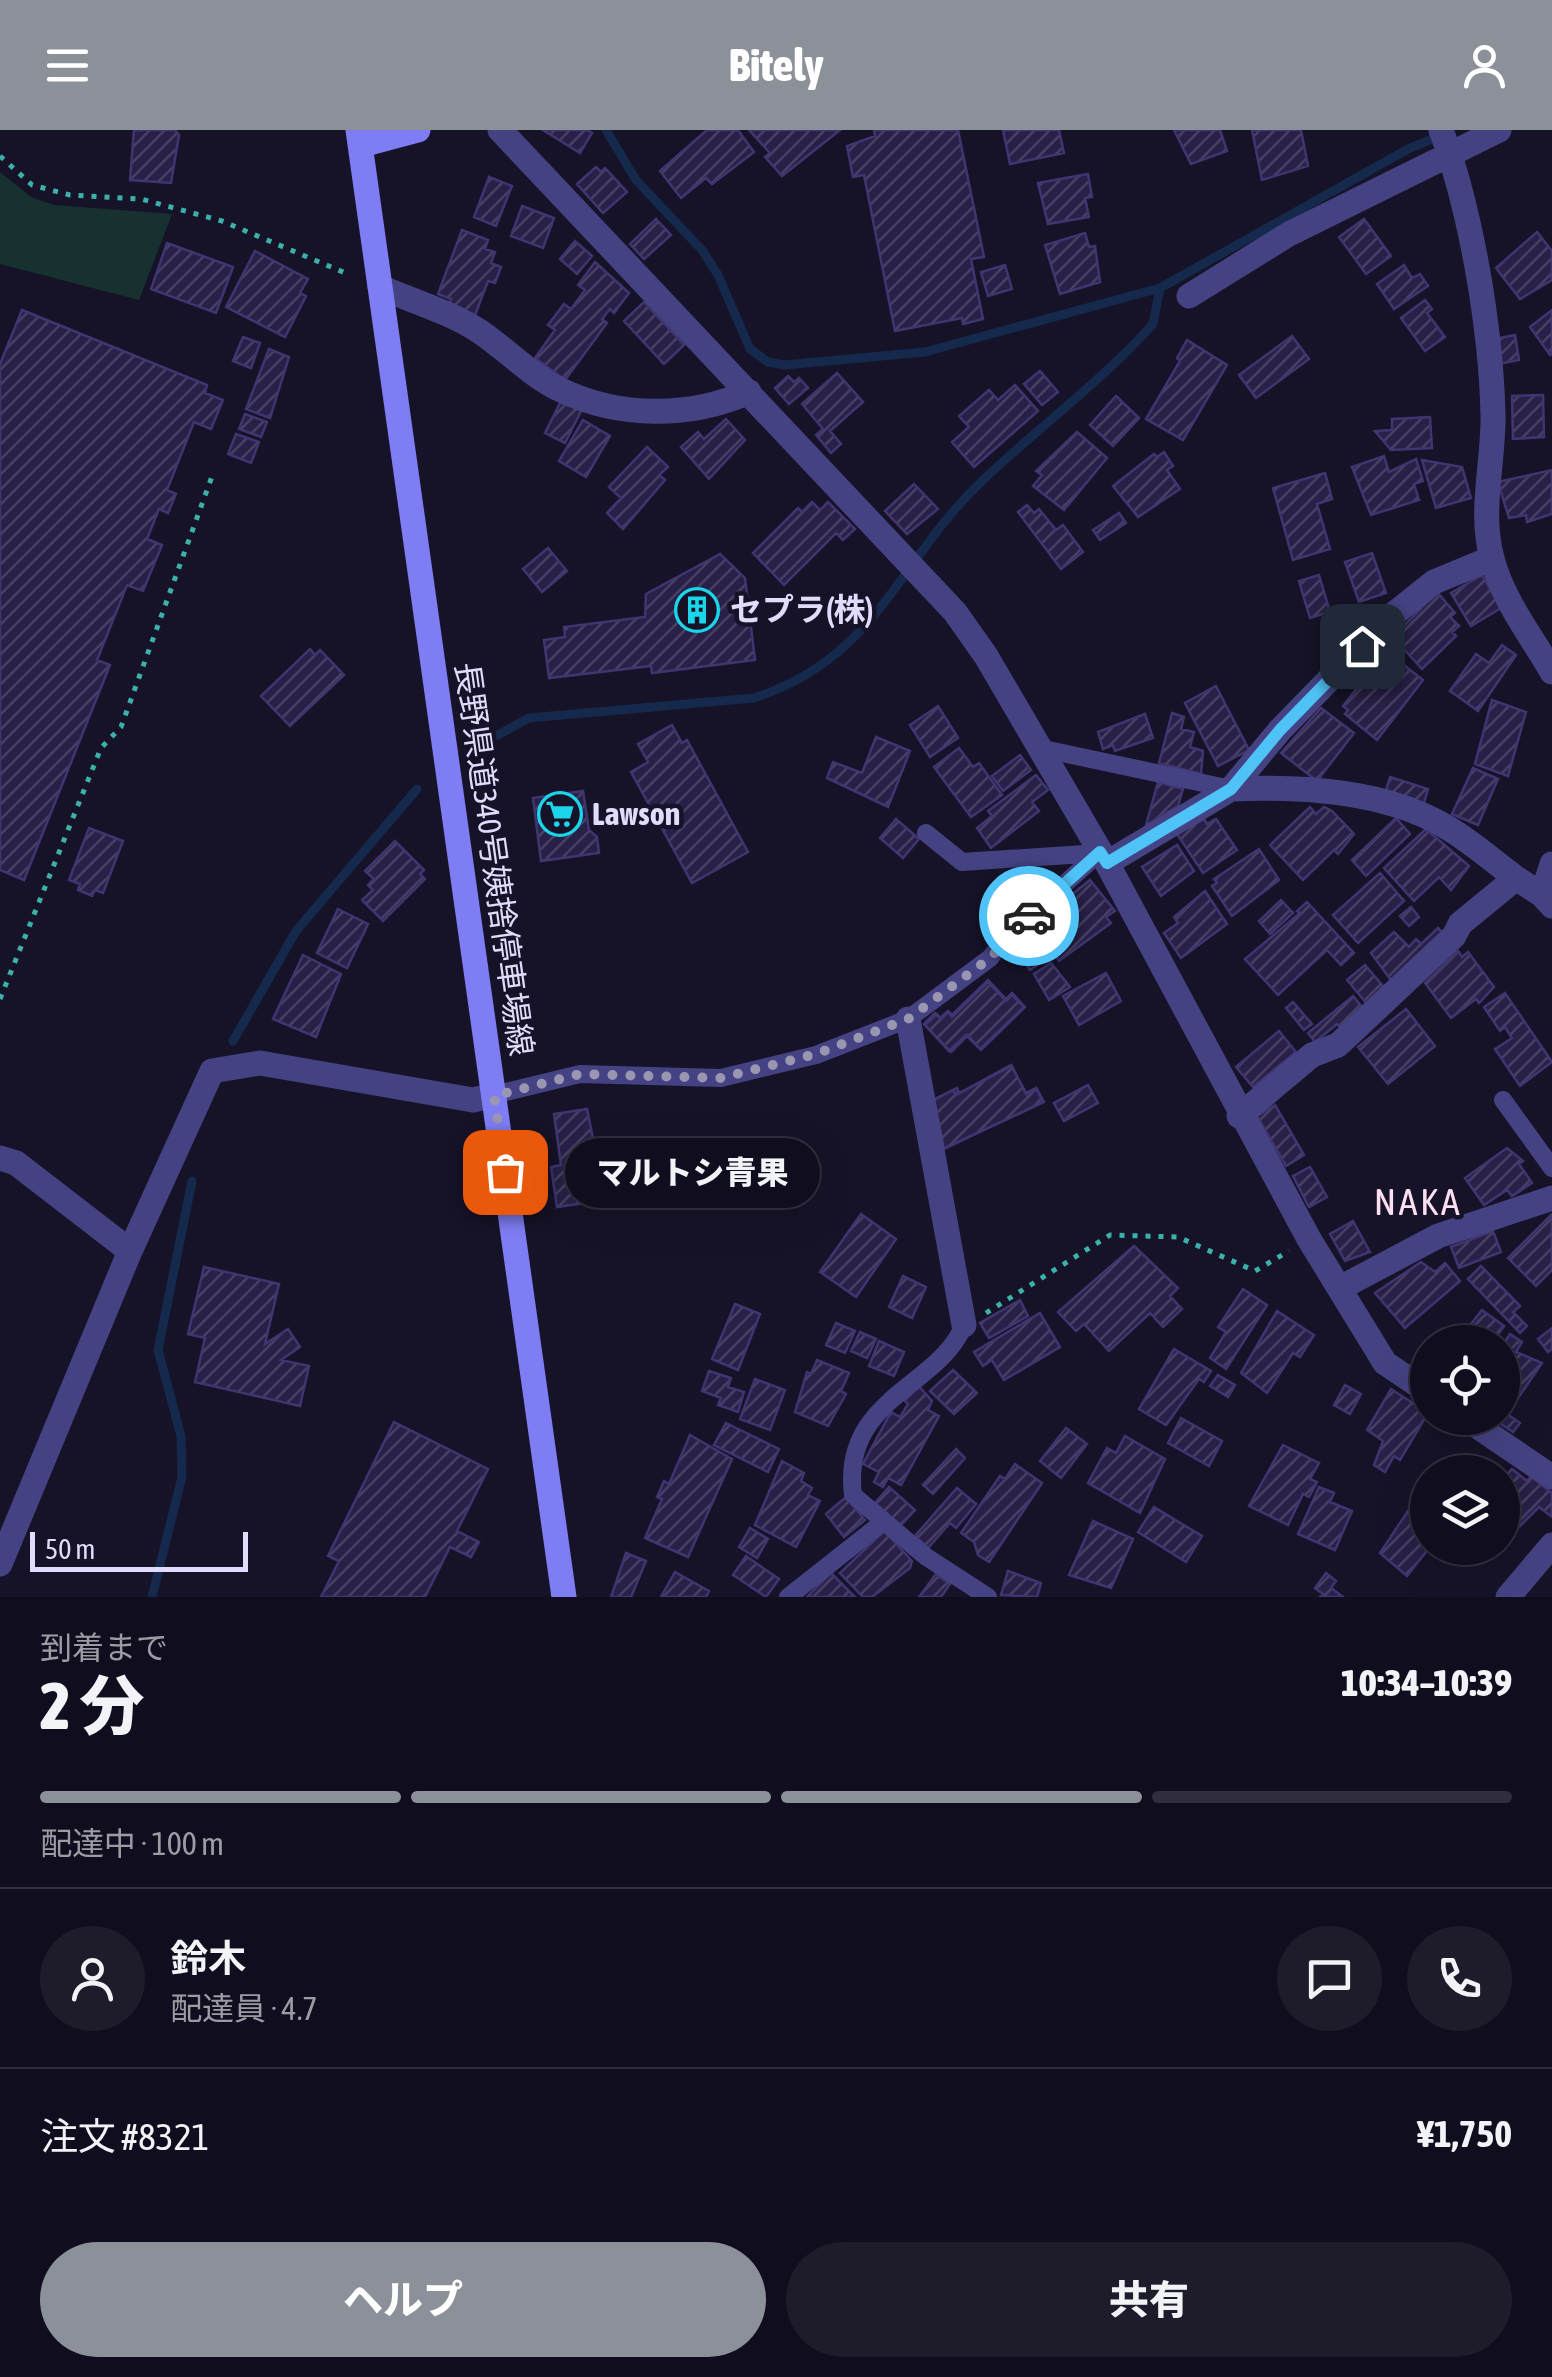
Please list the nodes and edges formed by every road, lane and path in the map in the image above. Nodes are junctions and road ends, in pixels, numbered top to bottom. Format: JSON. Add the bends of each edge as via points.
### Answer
{"nodes":[{"id":1,"x":418,"y":130,"type":"edge"},
{"id":2,"x":500,"y":130,"type":"edge"},
{"id":3,"x":1499,"y":130,"type":"edge"},
{"id":4,"x":360,"y":138,"type":"edge"},
{"id":5,"x":1447,"y":143,"type":"edge"},
{"id":6,"x":0,"y":156,"type":"edge"},
{"id":7,"x":380,"y":286,"type":"junction"},
{"id":8,"x":1189,"y":296,"type":"dead end"},
{"id":9,"x":749,"y":392,"type":"junction"},
{"id":10,"x":214,"y":471,"type":"dead end"},
{"id":11,"x":1492,"y":558,"type":"junction"},
{"id":12,"x":1552,"y":672,"type":"edge"},
{"id":13,"x":1039,"y":748,"type":"junction"},
{"id":14,"x":1231,"y":789,"type":"junction"},
{"id":15,"x":926,"y":833,"type":"dead end"},
{"id":16,"x":1104,"y":858,"type":"junction"},
{"id":17,"x":1552,"y":864,"type":"edge"},
{"id":18,"x":1516,"y":878,"type":"junction"},
{"id":19,"x":1547,"y":901,"type":"edge"},
{"id":20,"x":0,"y":999,"type":"edge"},
{"id":21,"x":908,"y":1019,"type":"junction"},
{"id":22,"x":494,"y":1096,"type":"junction"},
{"id":23,"x":1503,"y":1100,"type":"dead end"},
{"id":24,"x":1239,"y":1116,"type":"junction"},
{"id":25,"x":0,"y":1158,"type":"edge"},
{"id":26,"x":1552,"y":1168,"type":"edge"},
{"id":27,"x":1552,"y":1198,"type":"edge"},
{"id":28,"x":1309,"y":1239,"type":"junction"},
{"id":29,"x":130,"y":1250,"type":"junction"},
{"id":30,"x":1342,"y":1287,"type":"junction"},
{"id":31,"x":964,"y":1325,"type":"junction"},
{"id":32,"x":1410,"y":1380,"type":"edge"},
{"id":33,"x":1490,"y":1435,"type":"edge"},
{"id":34,"x":1552,"y":1477,"type":"edge"},
{"id":35,"x":882,"y":1523,"type":"junction"},
{"id":36,"x":1552,"y":1545,"type":"edge"},
{"id":37,"x":0,"y":1564,"type":"edge"},
{"id":38,"x":564,"y":1597,"type":"edge"},
{"id":39,"x":788,"y":1597,"type":"edge"},
{"id":40,"x":988,"y":1597,"type":"edge"},
{"id":41,"x":1508,"y":1597,"type":"edge"}],
"edges":[{"from":1,"to":4,"type":"main road"},
{"from":2,"to":9,"type":"street"},
{"from":3,"to":5,"type":"street"},
{"from":4,"to":7,"type":"main road","name":"長野県道340号姨捨停車場線"},
{"from":5,"to":8,"type":"street"},
{"from":5,"to":11,"type":"street","via":[[1472,242],[1493,414]]},
{"from":6,"to":7,"type":"path","via":[[32,185],[70,195],[141,199],[222,221]]},
{"from":7,"to":9,"type":"street","via":[[476,328],[558,389],[614,407],[693,409]]},
{"from":7,"to":22,"type":"main road","name":"長野県道340号姨捨停車場線"},
{"from":9,"to":13,"type":"street","via":[[924,578],[986,656]]},
{"from":10,"to":20,"type":"path","via":[[121,727],[101,748]]},
{"from":11,"to":12,"type":"street","via":[[1514,612]]},
{"from":11,"to":14,"type":"street","via":[[1434,582],[1389,618]]},
{"from":13,"to":14,"type":"lane"},
{"from":13,"to":16,"type":"street"},
{"from":14,"to":16,"type":"street"},
{"from":14,"to":18,"type":"street","via":[[1382,801],[1450,829]]},
{"from":15,"to":16,"type":"lane","via":[[962,862]]},
{"from":16,"to":21,"type":"lane"},
{"from":16,"to":24,"type":"street"},
{"from":17,"to":19,"type":"street"},
{"from":18,"to":19,"type":"street"},
{"from":18,"to":24,"type":"street","via":[[1338,1046],[1312,1055]]},
{"from":21,"to":22,"type":"lane","via":[[816,1054],[721,1078],[580,1074]]},
{"from":21,"to":31,"type":"street"},
{"from":22,"to":29,"type":"street","via":[[473,1100],[260,1063],[212,1071]]},
{"from":22,"to":38,"type":"main road","name":"長野県道340号姨捨停車場線"},
{"from":23,"to":26,"type":"lane"},
{"from":24,"to":28,"type":"street"},
{"from":25,"to":29,"type":"street"},
{"from":27,"to":30,"type":"street","via":[[1438,1236]]},
{"from":28,"to":30,"type":"street"},
{"from":28,"to":31,"type":"path","via":[[1255,1271],[1178,1237],[1110,1235]]},
{"from":29,"to":37,"type":"street"},
{"from":30,"to":32,"type":"street","via":[[1386,1363]]},
{"from":31,"to":35,"type":"lane","via":[[956,1345],[893,1394],[849,1465],[853,1495]]},
{"from":33,"to":34,"type":"street"},
{"from":35,"to":39,"type":"lane"},
{"from":35,"to":40,"type":"lane"},
{"from":36,"to":41,"type":"street"}]}
